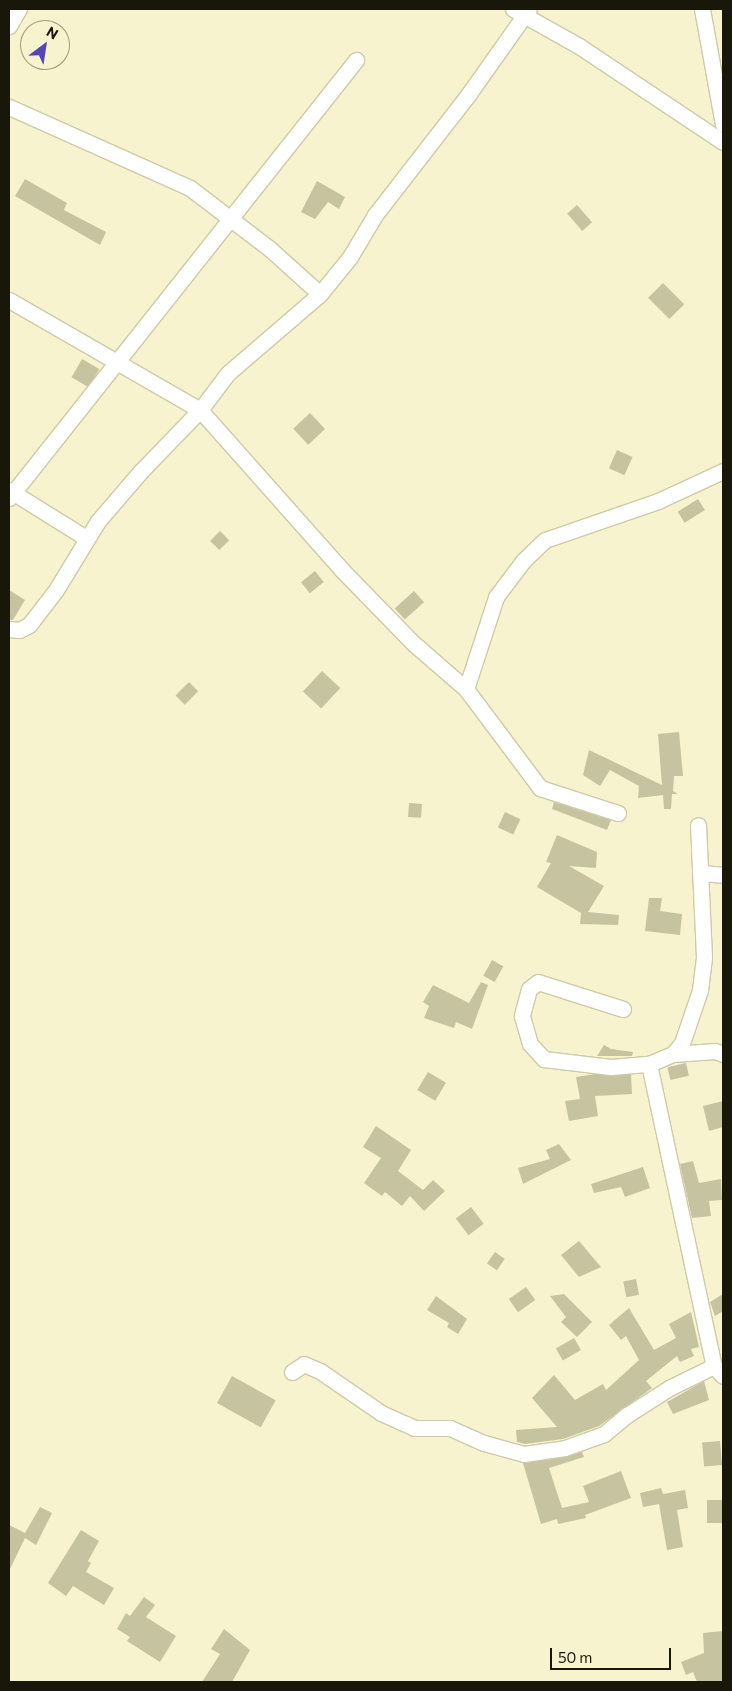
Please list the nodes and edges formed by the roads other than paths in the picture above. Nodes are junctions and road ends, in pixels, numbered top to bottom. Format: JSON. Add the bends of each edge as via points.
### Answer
{"nodes":[{"id":1,"x":19,"y":9,"type":"edge"},
{"id":2,"x":702,"y":9,"type":"edge"},
{"id":3,"x":522,"y":11,"type":"edge"},
{"id":4,"x":9,"y":26,"type":"edge"},
{"id":5,"x":356,"y":60,"type":"dead end"},
{"id":6,"x":9,"y":107,"type":"edge"},
{"id":7,"x":723,"y":124,"type":"edge"},
{"id":8,"x":723,"y":142,"type":"edge"},
{"id":9,"x":230,"y":219,"type":"junction"},
{"id":10,"x":320,"y":294,"type":"junction"},
{"id":11,"x":9,"y":300,"type":"edge"},
{"id":12,"x":118,"y":361,"type":"junction"},
{"id":13,"x":200,"y":410,"type":"junction"},
{"id":14,"x":723,"y":471,"type":"edge"},
{"id":15,"x":10,"y":494,"type":"edge"},
{"id":16,"x":86,"y":538,"type":"junction"},
{"id":17,"x":9,"y":629,"type":"edge"},
{"id":18,"x":466,"y":688,"type":"junction"},
{"id":19,"x":618,"y":813,"type":"dead end"},
{"id":20,"x":698,"y":825,"type":"dead end"},
{"id":21,"x":701,"y":873,"type":"junction"},
{"id":22,"x":723,"y":875,"type":"edge"},
{"id":23,"x":624,"y":1009,"type":"dead end"},
{"id":24,"x":673,"y":1054,"type":"junction"},
{"id":25,"x":723,"y":1054,"type":"edge"},
{"id":26,"x":649,"y":1064,"type":"junction"},
{"id":27,"x":719,"y":1371,"type":"edge"},
{"id":28,"x":292,"y":1372,"type":"dead end"}],
"edges":[{"from":1,"to":4,"type":"street"},
{"from":2,"to":7,"type":"street"},
{"from":3,"to":8,"type":"street"},
{"from":3,"to":10,"type":"street","via":[[468,95],[375,215],[350,257]]},
{"from":5,"to":9,"type":"street"},
{"from":6,"to":9,"type":"street","via":[[190,188]]},
{"from":9,"to":10,"type":"street"},
{"from":9,"to":12,"type":"street"},
{"from":10,"to":13,"type":"street","via":[[228,373]]},
{"from":11,"to":12,"type":"street"},
{"from":12,"to":13,"type":"street"},
{"from":12,"to":15,"type":"street"},
{"from":13,"to":16,"type":"street","via":[[141,471]]},
{"from":13,"to":18,"type":"street","via":[[341,569],[413,643]]},
{"from":14,"to":18,"type":"street","via":[[658,501],[545,540],[496,597]]},
{"from":15,"to":16,"type":"street"},
{"from":16,"to":17,"type":"street","via":[[56,590],[29,625],[18,630]]},
{"from":18,"to":19,"type":"street","via":[[540,788]]},
{"from":20,"to":21,"type":"street"},
{"from":21,"to":22,"type":"street"},
{"from":21,"to":24,"type":"street","via":[[704,957],[700,990],[682,1043]]},
{"from":23,"to":26,"type":"street","via":[[538,982],[529,989],[522,1016],[530,1044],[544,1059],[611,1067]]},
{"from":24,"to":25,"type":"street","via":[[715,1051]]},
{"from":24,"to":26,"type":"street"},
{"from":26,"to":27,"type":"street"},
{"from":27,"to":28,"type":"street","via":[[669,1388],[604,1434],[565,1448],[524,1454],[484,1443],[450,1428],[414,1428],[398,1422],[320,1371],[304,1364]]}]}
